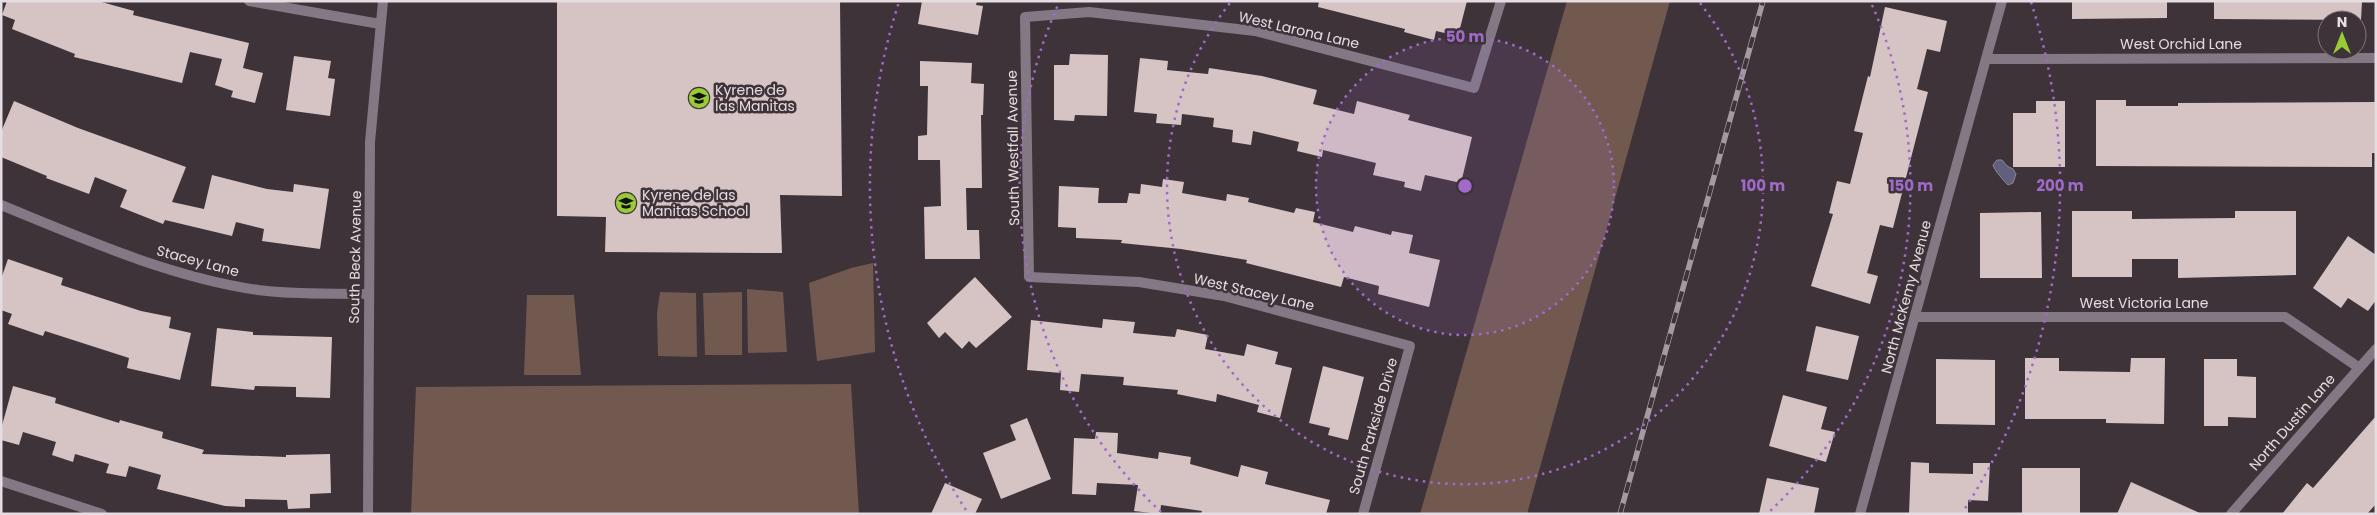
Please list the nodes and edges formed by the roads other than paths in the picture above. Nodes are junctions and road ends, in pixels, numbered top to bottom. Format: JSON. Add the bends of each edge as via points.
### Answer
{"nodes":[{"id":1,"x":249,"y":1,"type":"edge"},
{"id":2,"x":383,"y":1,"type":"edge"},
{"id":3,"x":1501,"y":1,"type":"edge"},
{"id":4,"x":2002,"y":1,"type":"edge"},
{"id":5,"x":1024,"y":17,"type":"joint"},
{"id":6,"x":380,"y":24,"type":"junction"},
{"id":7,"x":2376,"y":58,"type":"edge"},
{"id":8,"x":1986,"y":59,"type":"junction"},
{"id":9,"x":1,"y":205,"type":"edge"},
{"id":10,"x":1029,"y":278,"type":"joint"},
{"id":11,"x":368,"y":294,"type":"junction"},
{"id":12,"x":1915,"y":317,"type":"junction"},
{"id":13,"x":1410,"y":346,"type":"joint"},
{"id":14,"x":2376,"y":349,"type":"edge"},
{"id":15,"x":2358,"y":367,"type":"junction"},
{"id":16,"x":1,"y":481,"type":"edge"},
{"id":17,"x":102,"y":514,"type":"edge"},
{"id":18,"x":368,"y":514,"type":"edge"},
{"id":19,"x":1363,"y":514,"type":"edge"},
{"id":20,"x":1860,"y":514,"type":"edge"},
{"id":21,"x":2231,"y":514,"type":"edge"}],
"edges":[{"from":1,"to":6,"type":"street"},
{"from":2,"to":6,"type":"street","name":"South Beck Avenue"},
{"from":3,"to":5,"type":"street","name":"West Larona Lane","via":[[1474,88],[1255,31],[1089,12]]},
{"from":4,"to":8,"type":"street","name":"North McKemy Avenue"},
{"from":5,"to":10,"type":"street","name":"South Westfall Avenue"},
{"from":6,"to":11,"type":"street","name":"South Beck Avenue","via":[[370,142]]},
{"from":7,"to":8,"type":"street","name":"West Orchid Lane"},
{"from":8,"to":12,"type":"street","name":"North McKemy Avenue"},
{"from":9,"to":11,"type":"street","name":"Stacey Lane","via":[[182,274],[258,290]]},
{"from":10,"to":13,"type":"street","name":"West Stacey Lane","via":[[1139,282],[1224,296]]},
{"from":11,"to":18,"type":"street","name":"South Beck Avenue"},
{"from":12,"to":15,"type":"street","name":"West Victoria Lane","via":[[2285,317]]},
{"from":12,"to":20,"type":"street","name":"North McKemy Avenue"},
{"from":13,"to":19,"type":"street","name":"South Parkside Drive"},
{"from":14,"to":15,"type":"street","name":"North Dustin Lane"},
{"from":15,"to":21,"type":"street","name":"North Dustin Lane"},
{"from":16,"to":17,"type":"street"}]}
